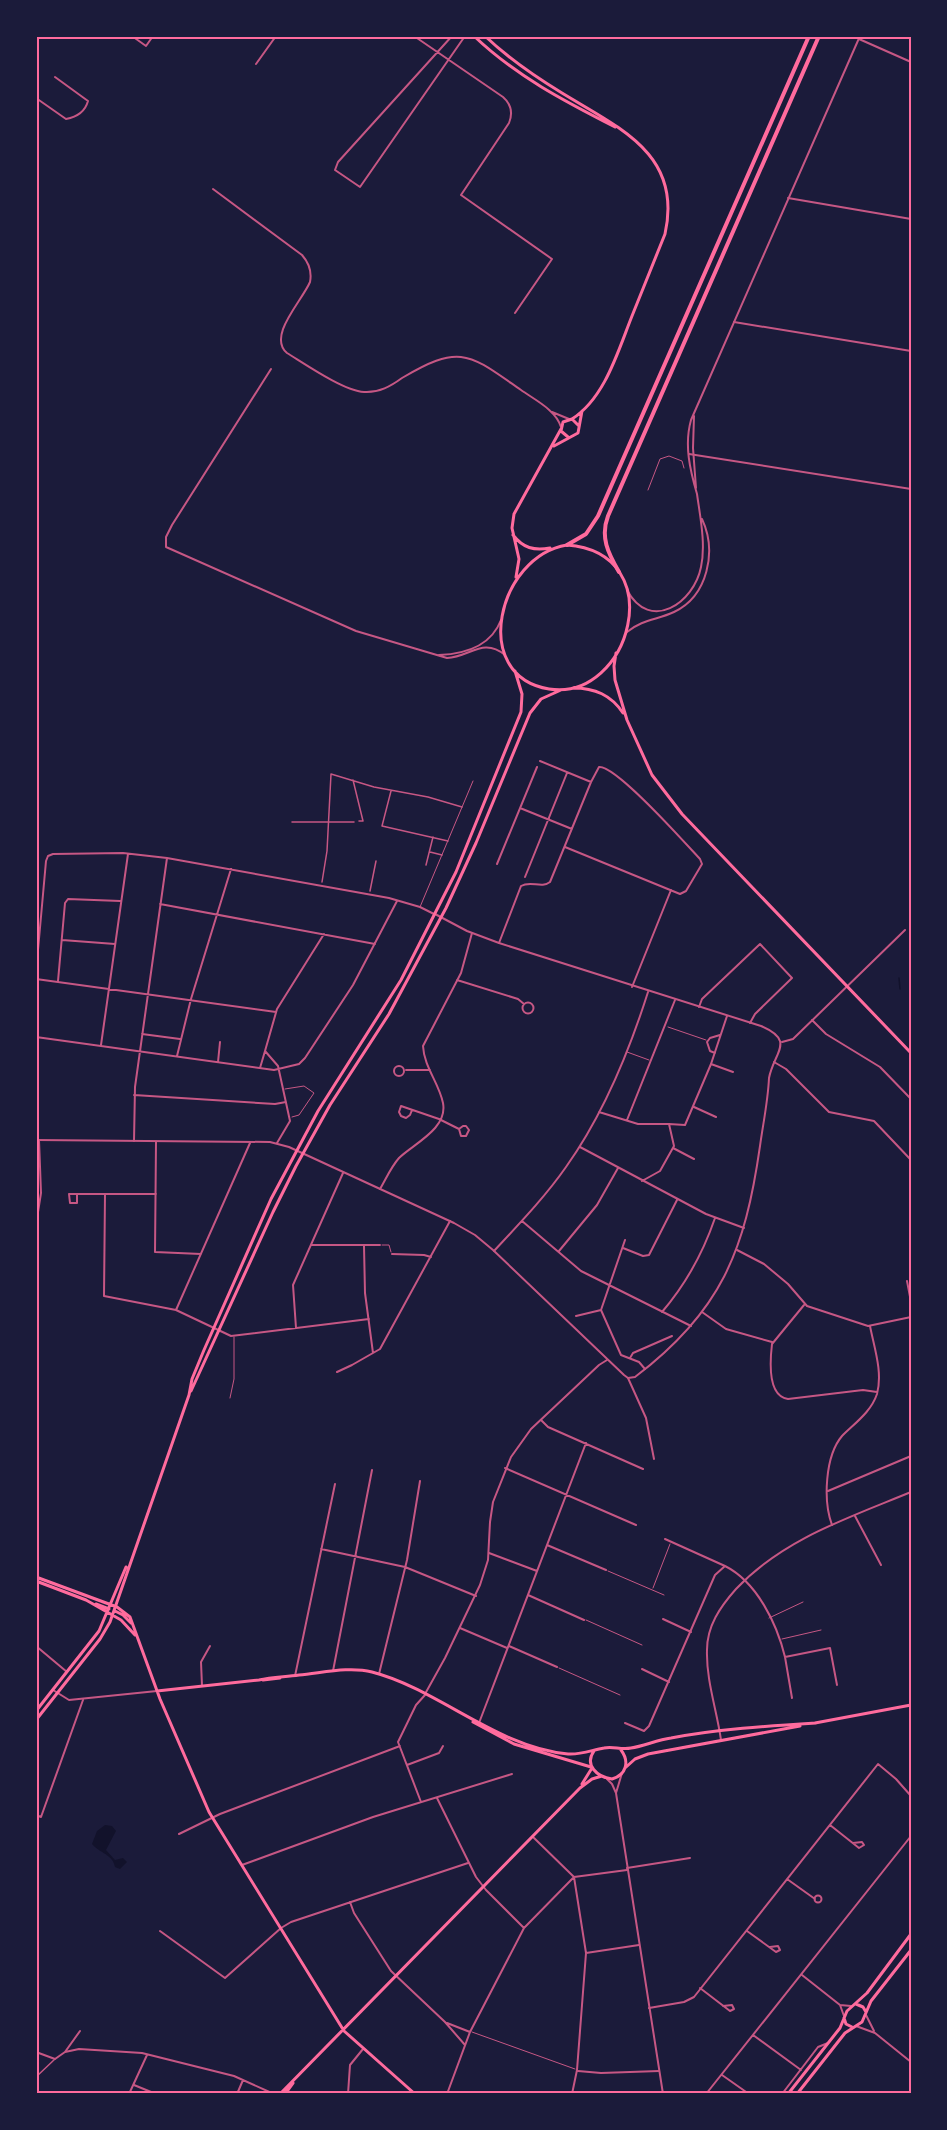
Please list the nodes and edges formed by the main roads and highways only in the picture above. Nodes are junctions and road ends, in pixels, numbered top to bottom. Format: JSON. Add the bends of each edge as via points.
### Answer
{"nodes":[{"id":1,"x":474,"y":36,"type":"edge"},
{"id":2,"x":484,"y":36,"type":"edge"},
{"id":3,"x":809,"y":36,"type":"edge"},
{"id":4,"x":819,"y":36,"type":"edge"},
{"id":5,"x":631,"y":136,"type":"junction"},
{"id":6,"x":583,"y":410,"type":"junction"},
{"id":7,"x":570,"y":419,"type":"junction"},
{"id":8,"x":579,"y":427,"type":"junction"},
{"id":9,"x":561,"y":428,"type":"junction"},
{"id":10,"x":569,"y":438,"type":"junction"},
{"id":11,"x":551,"y":448,"type":"junction"},
{"id":12,"x":512,"y":534,"type":"junction"},
{"id":13,"x":567,"y":544,"type":"junction"},
{"id":14,"x":555,"y":547,"type":"junction"},
{"id":15,"x":619,"y":572,"type":"junction"},
{"id":16,"x":516,"y":578,"type":"junction"},
{"id":17,"x":616,"y":653,"type":"junction"},
{"id":18,"x":515,"y":671,"type":"junction"},
{"id":19,"x":568,"y":688,"type":"junction"},
{"id":20,"x":561,"y":690,"type":"junction"},
{"id":21,"x":627,"y":720,"type":"junction"},
{"id":22,"x":911,"y":1053,"type":"edge"},
{"id":23,"x":189,"y":1395,"type":"junction"},
{"id":24,"x":132,"y":1555,"type":"junction"},
{"id":25,"x":36,"y":1579,"type":"edge"},
{"id":26,"x":109,"y":1608,"type":"junction"},
{"id":27,"x":115,"y":1611,"type":"junction"},
{"id":28,"x":136,"y":1636,"type":"junction"},
{"id":29,"x":158,"y":1691,"type":"junction"},
{"id":30,"x":911,"y":1705,"type":"edge"},
{"id":31,"x":36,"y":1710,"type":"edge"},
{"id":32,"x":464,"y":1716,"type":"junction"},
{"id":33,"x":36,"y":1720,"type":"edge"},
{"id":34,"x":816,"y":1723,"type":"junction"},
{"id":35,"x":598,"y":1749,"type":"junction"},
{"id":36,"x":620,"y":1749,"type":"junction"},
{"id":37,"x":591,"y":1767,"type":"junction"},
{"id":38,"x":624,"y":1770,"type":"junction"},
{"id":39,"x":602,"y":1776,"type":"junction"},
{"id":40,"x":579,"y":1788,"type":"junction"},
{"id":41,"x":911,"y":1934,"type":"edge"},
{"id":42,"x":911,"y":1950,"type":"edge"},
{"id":43,"x":854,"y":2005,"type":"junction"},
{"id":44,"x":866,"y":2014,"type":"junction"},
{"id":45,"x":844,"y":2017,"type":"junction"},
{"id":46,"x":854,"y":2027,"type":"junction"},
{"id":47,"x":344,"y":2031,"type":"junction"},
{"id":48,"x":297,"y":2078,"type":"junction"},
{"id":49,"x":280,"y":2094,"type":"edge"},
{"id":50,"x":285,"y":2094,"type":"edge"},
{"id":51,"x":415,"y":2094,"type":"edge"},
{"id":52,"x":788,"y":2094,"type":"edge"},
{"id":53,"x":796,"y":2094,"type":"edge"}],
"edges":[{"from":1,"to":5,"type":"main road","via":[[534,84]]},
{"from":2,"to":5,"type":"main road","via":[[520,66]]},
{"from":3,"to":13,"type":"highway","via":[[595,521],[586,534]]},
{"from":4,"to":15,"type":"highway","via":[[608,516],[604,534]]},
{"from":5,"to":6,"type":"main road","via":[[644,147],[663,178],[668,204],[664,234],[607,375]]},
{"from":6,"to":7,"type":"main road"},
{"from":6,"to":8,"type":"main road"},
{"from":7,"to":8,"type":"main road"},
{"from":7,"to":9,"type":"main road"},
{"from":8,"to":10,"type":"main road","via":[[578,434]]},
{"from":9,"to":10,"type":"main road"},
{"from":9,"to":11,"type":"main road"},
{"from":10,"to":11,"type":"main road"},
{"from":11,"to":12,"type":"main road","via":[[516,509]]},
{"from":12,"to":14,"type":"main road","via":[[529,549]]},
{"from":12,"to":16,"type":"main road","via":[[519,559]]},
{"from":13,"to":14,"type":"main road"},
{"from":13,"to":15,"type":"main road","via":[[598,553]]},
{"from":14,"to":16,"type":"main road","via":[[536,558]]},
{"from":15,"to":17,"type":"main road","via":[[627,590],[630,615],[627,632]]},
{"from":16,"to":18,"type":"main road","via":[[504,602],[501,620],[502,640]]},
{"from":17,"to":19,"type":"main road","via":[[593,677]]},
{"from":17,"to":21,"type":"main road","via":[[615,680]]},
{"from":18,"to":20,"type":"main road","via":[[541,687]]},
{"from":18,"to":23,"type":"main road","via":[[522,694],[521,712],[456,872],[383,1011],[296,1150],[213,1327]]},
{"from":19,"to":20,"type":"main road"},
{"from":19,"to":21,"type":"main road","via":[[604,694]]},
{"from":20,"to":23,"type":"main road","via":[[541,699],[530,713],[441,918],[389,1014],[303,1154]]},
{"from":21,"to":22,"type":"main road","via":[[646,764],[673,804]]},
{"from":23,"to":24,"type":"main road"},
{"from":24,"to":26,"type":"main road"},
{"from":24,"to":27,"type":"main road"},
{"from":25,"to":26,"type":"main road"},
{"from":25,"to":26,"type":"main road"},
{"from":26,"to":27,"type":"main road"},
{"from":26,"to":27,"type":"main road"},
{"from":26,"to":31,"type":"main road","via":[[99,1631]]},
{"from":27,"to":28,"type":"main road"},
{"from":27,"to":28,"type":"main road","via":[[127,1613]]},
{"from":27,"to":33,"type":"main road","via":[[104,1634]]},
{"from":28,"to":29,"type":"main road"},
{"from":29,"to":32,"type":"main road","via":[[358,1670],[379,1674]]},
{"from":29,"to":47,"type":"main road","via":[[212,1818]]},
{"from":30,"to":34,"type":"main road"},
{"from":32,"to":35,"type":"main road","via":[[516,1740],[559,1753]]},
{"from":32,"to":37,"type":"main road","via":[[514,1744]]},
{"from":34,"to":36,"type":"main road","via":[[720,1731]]},
{"from":34,"to":38,"type":"main road","via":[[648,1754],[635,1759]]},
{"from":35,"to":36,"type":"main road"},
{"from":35,"to":37,"type":"main road","via":[[590,1757]]},
{"from":36,"to":38,"type":"main road","via":[[626,1759]]},
{"from":37,"to":39,"type":"main road"},
{"from":37,"to":40,"type":"main road"},
{"from":38,"to":39,"type":"main road","via":[[616,1778]]},
{"from":39,"to":40,"type":"main road"},
{"from":40,"to":47,"type":"main road"},
{"from":41,"to":43,"type":"main road","via":[[867,1994]]},
{"from":42,"to":44,"type":"main road","via":[[871,2001]]},
{"from":43,"to":44,"type":"main road","via":[[863,2007]]},
{"from":43,"to":45,"type":"main road"},
{"from":44,"to":46,"type":"main road"},
{"from":45,"to":46,"type":"main road","via":[[846,2024]]},
{"from":45,"to":52,"type":"main road","via":[[840,2028]]},
{"from":46,"to":53,"type":"main road","via":[[842,2036]]},
{"from":47,"to":48,"type":"main road"},
{"from":47,"to":51,"type":"main road"},
{"from":48,"to":49,"type":"main road"},
{"from":48,"to":50,"type":"main road"}]}
